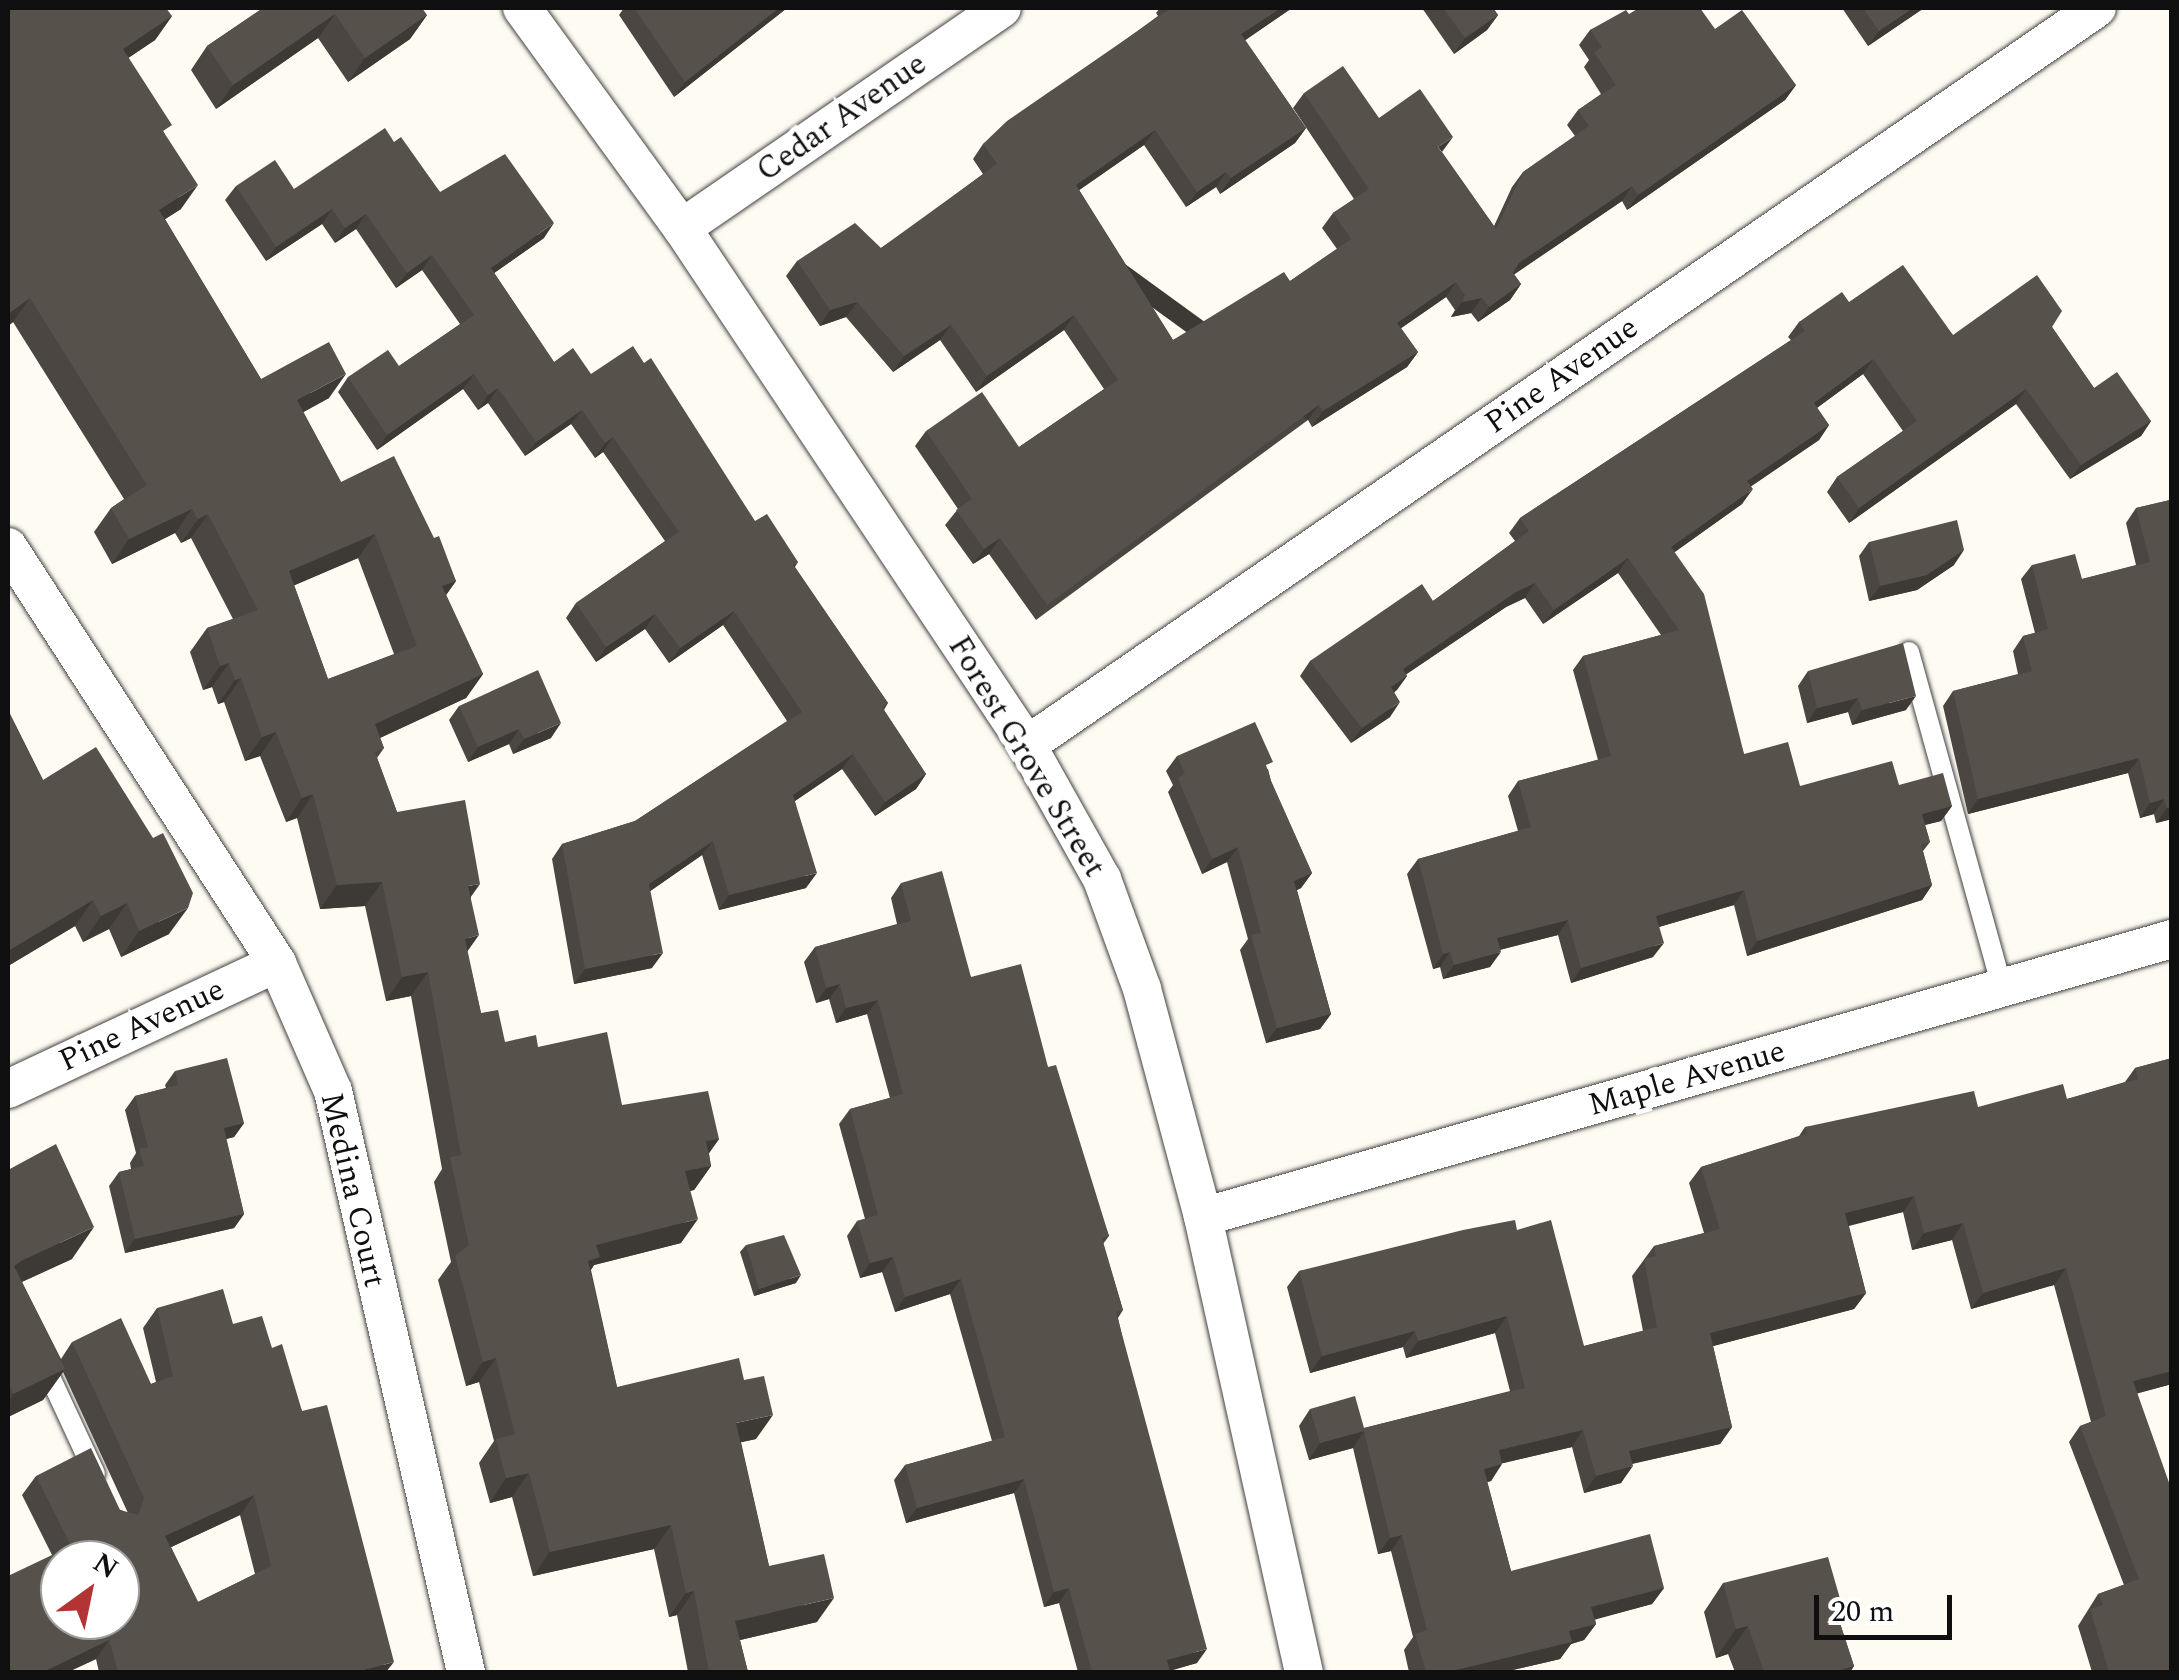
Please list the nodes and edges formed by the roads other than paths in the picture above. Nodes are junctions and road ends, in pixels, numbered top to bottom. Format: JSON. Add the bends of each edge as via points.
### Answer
{"nodes":[{"id":1,"x":522,"y":8,"type":"edge"},
{"id":2,"x":1002,"y":8,"type":"edge"},
{"id":3,"x":2096,"y":8,"type":"edge"},
{"id":4,"x":682,"y":228,"type":"junction"},
{"id":5,"x":8,"y":547,"type":"edge"},
{"id":6,"x":1909,"y":652,"type":"edge"},
{"id":7,"x":1027,"y":744,"type":"junction"},
{"id":8,"x":2172,"y":940,"type":"edge"},
{"id":9,"x":277,"y":963,"type":"junction"},
{"id":10,"x":2002,"y":988,"type":"junction"},
{"id":11,"x":8,"y":1089,"type":"edge"},
{"id":12,"x":1203,"y":1217,"type":"junction"},
{"id":13,"x":35,"y":1344,"type":"edge"},
{"id":14,"x":102,"y":1487,"type":"edge"},
{"id":15,"x":466,"y":1672,"type":"edge"},
{"id":16,"x":1304,"y":1672,"type":"edge"}],
"edges":[{"from":1,"to":4,"type":"street","name":"Forest Grove Street"},
{"from":2,"to":4,"type":"street","name":"Cedar Avenue"},
{"from":3,"to":7,"type":"street","name":"Pine Avenue"},
{"from":4,"to":7,"type":"street","name":"Forest Grove Street"},
{"from":5,"to":9,"type":"street","name":"Medina Court"},
{"from":6,"to":10,"type":"lane"},
{"from":7,"to":12,"type":"street","name":"Forest Grove Street","via":[[1102,879],[1142,989]]},
{"from":8,"to":10,"type":"street","name":"Maple Avenue"},
{"from":9,"to":11,"type":"street","name":"Pine Avenue"},
{"from":9,"to":15,"type":"street","name":"Medina Court","via":[[333,1092]]},
{"from":10,"to":12,"type":"street","name":"Maple Avenue"},
{"from":12,"to":16,"type":"street","name":"Forest Grove Street"},
{"from":13,"to":14,"type":"lane"}]}
